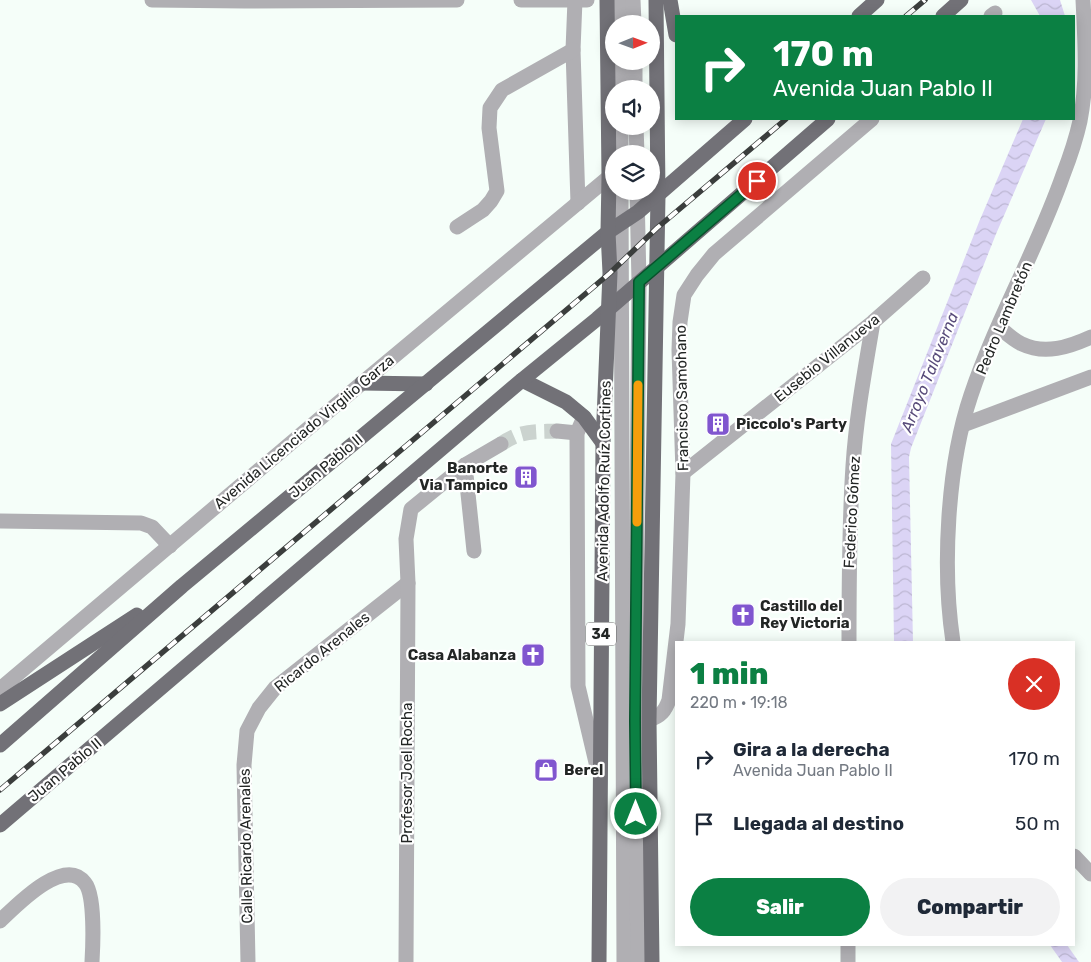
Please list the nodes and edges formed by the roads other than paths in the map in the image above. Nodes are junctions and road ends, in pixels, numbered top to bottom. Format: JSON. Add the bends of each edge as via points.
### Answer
{"nodes":[{"id":1,"x":152,"y":0,"type":"edge"},
{"id":2,"x":387,"y":0,"type":"edge"},
{"id":3,"x":457,"y":0,"type":"edge"},
{"id":4,"x":521,"y":0,"type":"edge"},
{"id":5,"x":575,"y":0,"type":"edge"},
{"id":6,"x":587,"y":0,"type":"edge"},
{"id":7,"x":607,"y":0,"type":"edge"},
{"id":8,"x":621,"y":0,"type":"edge"},
{"id":9,"x":633,"y":0,"type":"edge"},
{"id":10,"x":656,"y":0,"type":"edge"},
{"id":11,"x":670,"y":0,"type":"edge"},
{"id":12,"x":877,"y":0,"type":"edge"},
{"id":13,"x":961,"y":0,"type":"edge"},
{"id":14,"x":1083,"y":0,"type":"edge"},
{"id":15,"x":245,"y":1,"type":"edge"},
{"id":16,"x":621,"y":15,"type":"edge"},
{"id":17,"x":634,"y":15,"type":"edge"},
{"id":18,"x":860,"y":15,"type":"edge"},
{"id":19,"x":944,"y":15,"type":"edge"},
{"id":20,"x":675,"y":28,"type":"edge"},
{"id":21,"x":573,"y":50,"type":"junction"},
{"id":22,"x":743,"y":120,"type":"edge"},
{"id":23,"x":827,"y":120,"type":"edge"},
{"id":24,"x":871,"y":120,"type":"edge"},
{"id":25,"x":609,"y":145,"type":"edge"},
{"id":26,"x":657,"y":145,"type":"edge"},
{"id":27,"x":605,"y":181,"type":"edge"},
{"id":28,"x":660,"y":192,"type":"edge"},
{"id":29,"x":609,"y":200,"type":"edge"},
{"id":30,"x":621,"y":200,"type":"edge"},
{"id":31,"x":637,"y":200,"type":"edge"},
{"id":32,"x":651,"y":200,"type":"edge"},
{"id":33,"x":658,"y":200,"type":"edge"},
{"id":34,"x":578,"y":203,"type":"junction"},
{"id":35,"x":638,"y":212,"type":"junction"},
{"id":36,"x":622,"y":223,"type":"junction"},
{"id":37,"x":457,"y":227,"type":"dead end"},
{"id":38,"x":608,"y":232,"type":"junction"},
{"id":39,"x":657,"y":267,"type":"junction"},
{"id":40,"x":923,"y":278,"type":"dead end"},
{"id":41,"x":639,"y":282,"type":"junction"},
{"id":42,"x":622,"y":296,"type":"junction"},
{"id":43,"x":610,"y":306,"type":"junction"},
{"id":44,"x":872,"y":322,"type":"junction"},
{"id":45,"x":999,"y":327,"type":"junction"},
{"id":46,"x":1091,"y":337,"type":"edge"},
{"id":47,"x":1091,"y":376,"type":"edge"},
{"id":48,"x":522,"y":380,"type":"junction"},
{"id":49,"x":362,"y":383,"type":"junction"},
{"id":50,"x":426,"y":384,"type":"junction"},
{"id":51,"x":584,"y":416,"type":"junction"},
{"id":52,"x":963,"y":425,"type":"junction"},
{"id":53,"x":557,"y":431,"type":"tunnel mouth"},
{"id":54,"x":577,"y":433,"type":"junction"},
{"id":55,"x":603,"y":443,"type":"junction"},
{"id":56,"x":501,"y":444,"type":"tunnel mouth"},
{"id":57,"x":466,"y":465,"type":"junction"},
{"id":58,"x":683,"y":473,"type":"junction"},
{"id":59,"x":0,"y":521,"type":"edge"},
{"id":60,"x":170,"y":546,"type":"junction"},
{"id":61,"x":474,"y":551,"type":"dead end"},
{"id":62,"x":408,"y":583,"type":"junction"},
{"id":63,"x":182,"y":586,"type":"junction"},
{"id":64,"x":677,"y":641,"type":"edge"},
{"id":65,"x":849,"y":641,"type":"edge"},
{"id":66,"x":953,"y":641,"type":"edge"},
{"id":67,"x":675,"y":659,"type":"edge"},
{"id":68,"x":0,"y":689,"type":"edge"},
{"id":69,"x":0,"y":704,"type":"edge"},
{"id":70,"x":650,"y":720,"type":"junction"},
{"id":71,"x":247,"y":731,"type":"joint"},
{"id":72,"x":0,"y":745,"type":"edge"},
{"id":73,"x":599,"y":778,"type":"junction"},
{"id":74,"x":0,"y":825,"type":"edge"},
{"id":75,"x":1075,"y":857,"type":"edge"},
{"id":76,"x":1091,"y":874,"type":"edge"},
{"id":77,"x":0,"y":921,"type":"edge"},
{"id":78,"x":848,"y":946,"type":"edge"},
{"id":79,"x":92,"y":962,"type":"edge"},
{"id":80,"x":248,"y":962,"type":"edge"},
{"id":81,"x":406,"y":962,"type":"edge"},
{"id":82,"x":599,"y":962,"type":"edge"},
{"id":83,"x":624,"y":962,"type":"edge"},
{"id":84,"x":638,"y":962,"type":"edge"},
{"id":85,"x":652,"y":962,"type":"edge"},
{"id":86,"x":848,"y":962,"type":"edge"}],
"edges":[{"from":1,"to":15,"type":"street"},
{"from":2,"to":3,"type":"street"},
{"from":2,"to":15,"type":"street"},
{"from":4,"to":5,"type":"street"},
{"from":5,"to":6,"type":"street"},
{"from":5,"to":21,"type":"street"},
{"from":7,"to":25,"type":"main road","name":"Avenida Adolfo Ruíz Cortines","number":"34"},
{"from":8,"to":16,"type":"street"},
{"from":9,"to":17,"type":"street"},
{"from":10,"to":26,"type":"main road"},
{"from":11,"to":20,"type":"main road"},
{"from":12,"to":18,"type":"main road"},
{"from":13,"to":19,"type":"main road"},
{"from":14,"to":45,"type":"street","name":"Pedro Lambretón","via":[[1086,61],[1075,142],[1051,209]]},
{"from":21,"to":34,"type":"street"},
{"from":21,"to":37,"type":"street","via":[[502,90],[490,108],[489,128],[497,191],[483,210]]},
{"from":22,"to":28,"type":"main road","name":"Juan Pablo II"},
{"from":23,"to":39,"type":"main road","name":"Juan Pablo II"},
{"from":24,"to":58,"type":"street","name":"Francisco Samohano","via":[[714,254],[684,295],[679,350]]},
{"from":27,"to":34,"type":"street","name":"Avenida Licenciado Virgilio Garza"},
{"from":29,"to":38,"type":"main road","name":"Avenida Adolfo Ruíz Cortines","number":"34"},
{"from":30,"to":36,"type":"street"},
{"from":31,"to":35,"type":"street"},
{"from":32,"to":35,"type":"main road","name":"Juan Pablo II"},
{"from":33,"to":39,"type":"main road"},
{"from":34,"to":49,"type":"street","name":"Avenida Licenciado Virgilio Garza"},
{"from":35,"to":36,"type":"main road","name":"Juan Pablo II"},
{"from":35,"to":41,"type":"street"},
{"from":36,"to":38,"type":"main road","name":"Juan Pablo II"},
{"from":36,"to":42,"type":"street"},
{"from":38,"to":43,"type":"main road","name":"Avenida Adolfo Ruíz Cortines","number":"34"},
{"from":38,"to":50,"type":"main road","name":"Juan Pablo II"},
{"from":39,"to":41,"type":"main road","name":"Juan Pablo II"},
{"from":39,"to":70,"type":"main road"},
{"from":40,"to":44,"type":"street","name":"Eusebio Villanueva"},
{"from":41,"to":42,"type":"main road","name":"Juan Pablo II"},
{"from":41,"to":84,"type":"street","via":[[635,721]]},
{"from":42,"to":43,"type":"main road","name":"Juan Pablo II"},
{"from":42,"to":83,"type":"street"},
{"from":43,"to":48,"type":"main road","name":"Juan Pablo II"},
{"from":43,"to":55,"type":"main road","name":"Avenida Adolfo Ruíz Cortines","number":"34"},
{"from":44,"to":58,"type":"street","name":"Eusebio Villanueva"},
{"from":44,"to":65,"type":"street","name":"Federico Gómez","via":[[853,466]]},
{"from":45,"to":46,"type":"street","via":[[1020,343],[1043,350],[1072,345]]},
{"from":45,"to":52,"type":"street","name":"Pedro Lambretón","via":[[971,395]]},
{"from":47,"to":52,"type":"street"},
{"from":48,"to":51,"type":"main road","via":[[550,392]]},
{"from":48,"to":74,"type":"main road","name":"Juan Pablo II"},
{"from":49,"to":50,"type":"main road"},
{"from":49,"to":60,"type":"street","name":"Avenida Licenciado Virgilio Garza"},
{"from":50,"to":63,"type":"main road","name":"Juan Pablo II"},
{"from":51,"to":54,"type":"street"},
{"from":51,"to":55,"type":"main road"},
{"from":52,"to":66,"type":"street","name":"Pedro Lambretón","via":[[952,487],[948,547],[949,615]]},
{"from":53,"to":54,"type":"street"},
{"from":54,"to":73,"type":"street","via":[[578,686]]},
{"from":55,"to":73,"type":"main road","name":"Avenida Adolfo Ruíz Cortines","number":"34"},
{"from":56,"to":57,"type":"street","name":"Profesor Joel Rocha"},
{"from":57,"to":61,"type":"street"},
{"from":57,"to":62,"type":"street","name":"Profesor Joel Rocha","via":[[411,509],[406,552]]},
{"from":58,"to":64,"type":"street","name":"Francisco Samohano"},
{"from":59,"to":60,"type":"street","via":[[141,523],[152,527]]},
{"from":60,"to":68,"type":"street","name":"Avenida Licenciado Virgilio Garza"},
{"from":62,"to":71,"type":"street","name":"Ricardo Arenales","via":[[275,688]]},
{"from":62,"to":81,"type":"street","name":"Profesor Joel Rocha"},
{"from":63,"to":69,"type":"main road"},
{"from":63,"to":72,"type":"main road","name":"Juan Pablo II"},
{"from":67,"to":70,"type":"street","name":"Francisco Samohano","via":[[665,711]]},
{"from":70,"to":85,"type":"main road"},
{"from":71,"to":80,"type":"street","name":"Calle Ricardo Arenales","via":[[244,765]]},
{"from":73,"to":82,"type":"main road","name":"Avenida Adolfo Ruíz Cortines","number":"34"},
{"from":75,"to":76,"type":"street"},
{"from":77,"to":79,"type":"street","via":[[48,880],[63,875],[76,876],[86,883],[90,898]]},
{"from":78,"to":86,"type":"street"}]}
